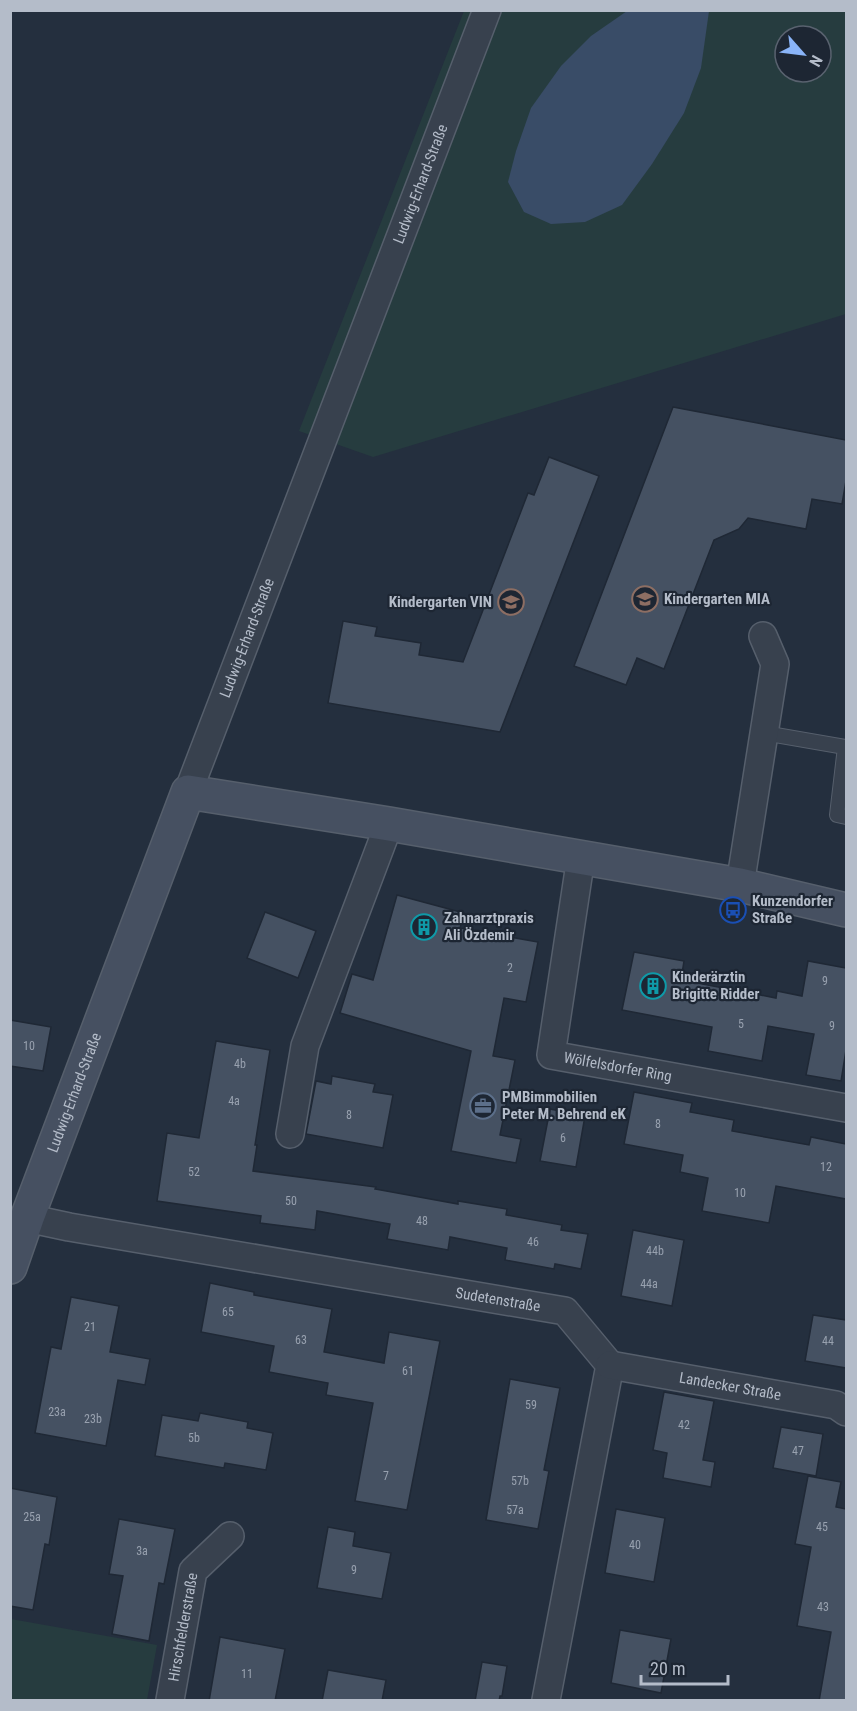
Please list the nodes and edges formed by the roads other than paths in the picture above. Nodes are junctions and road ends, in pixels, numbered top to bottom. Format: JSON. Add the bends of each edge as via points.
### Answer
{"nodes":[{"id":1,"x":488,"y":10,"type":"edge"},
{"id":2,"x":763,"y":636,"type":"dead end"},
{"id":3,"x":764,"y":734,"type":"junction"},
{"id":4,"x":188,"y":792,"type":"junction"},
{"id":5,"x":846,"y":817,"type":"edge"},
{"id":6,"x":389,"y":824,"type":"junction"},
{"id":7,"x":581,"y":857,"type":"junction"},
{"id":8,"x":740,"y":885,"type":"junction"},
{"id":9,"x":846,"y":910,"type":"edge"},
{"id":10,"x":846,"y":1108,"type":"edge"},
{"id":11,"x":290,"y":1134,"type":"dead end"},
{"id":12,"x":27,"y":1218,"type":"junction"},
{"id":13,"x":11,"y":1264,"type":"edge"},
{"id":14,"x":610,"y":1365,"type":"junction"},
{"id":15,"x":846,"y":1412,"type":"edge"},
{"id":16,"x":230,"y":1536,"type":"dead end"},
{"id":17,"x":170,"y":1701,"type":"edge"},
{"id":18,"x":546,"y":1701,"type":"edge"}],
"edges":[{"from":1,"to":4,"type":"street","name":"Ludwig-Erhard-Straße"},
{"from":2,"to":3,"type":"street","via":[[775,664]]},
{"from":3,"to":5,"type":"lane","via":[[845,747],[837,815]]},
{"from":3,"to":8,"type":"street"},
{"from":4,"to":6,"type":"street"},
{"from":4,"to":12,"type":"street","name":"Ludwig-Erhard-Straße"},
{"from":6,"to":7,"type":"street"},
{"from":6,"to":11,"type":"street","via":[[305,1046]]},
{"from":7,"to":8,"type":"street"},
{"from":7,"to":10,"type":"street","name":"Wölfelsdorfer Ring","via":[[551,1055]]},
{"from":8,"to":9,"type":"street"},
{"from":12,"to":13,"type":"street","name":"Ludwig-Erhard-Straße"},
{"from":12,"to":14,"type":"street","name":"Sudetenstraße","via":[[565,1311]]},
{"from":14,"to":15,"type":"street","name":"Landecker Straße","via":[[836,1405]]},
{"from":14,"to":18,"type":"street"},
{"from":16,"to":17,"type":"street","name":"Hirschfelderstraße","via":[[193,1571]]}]}
